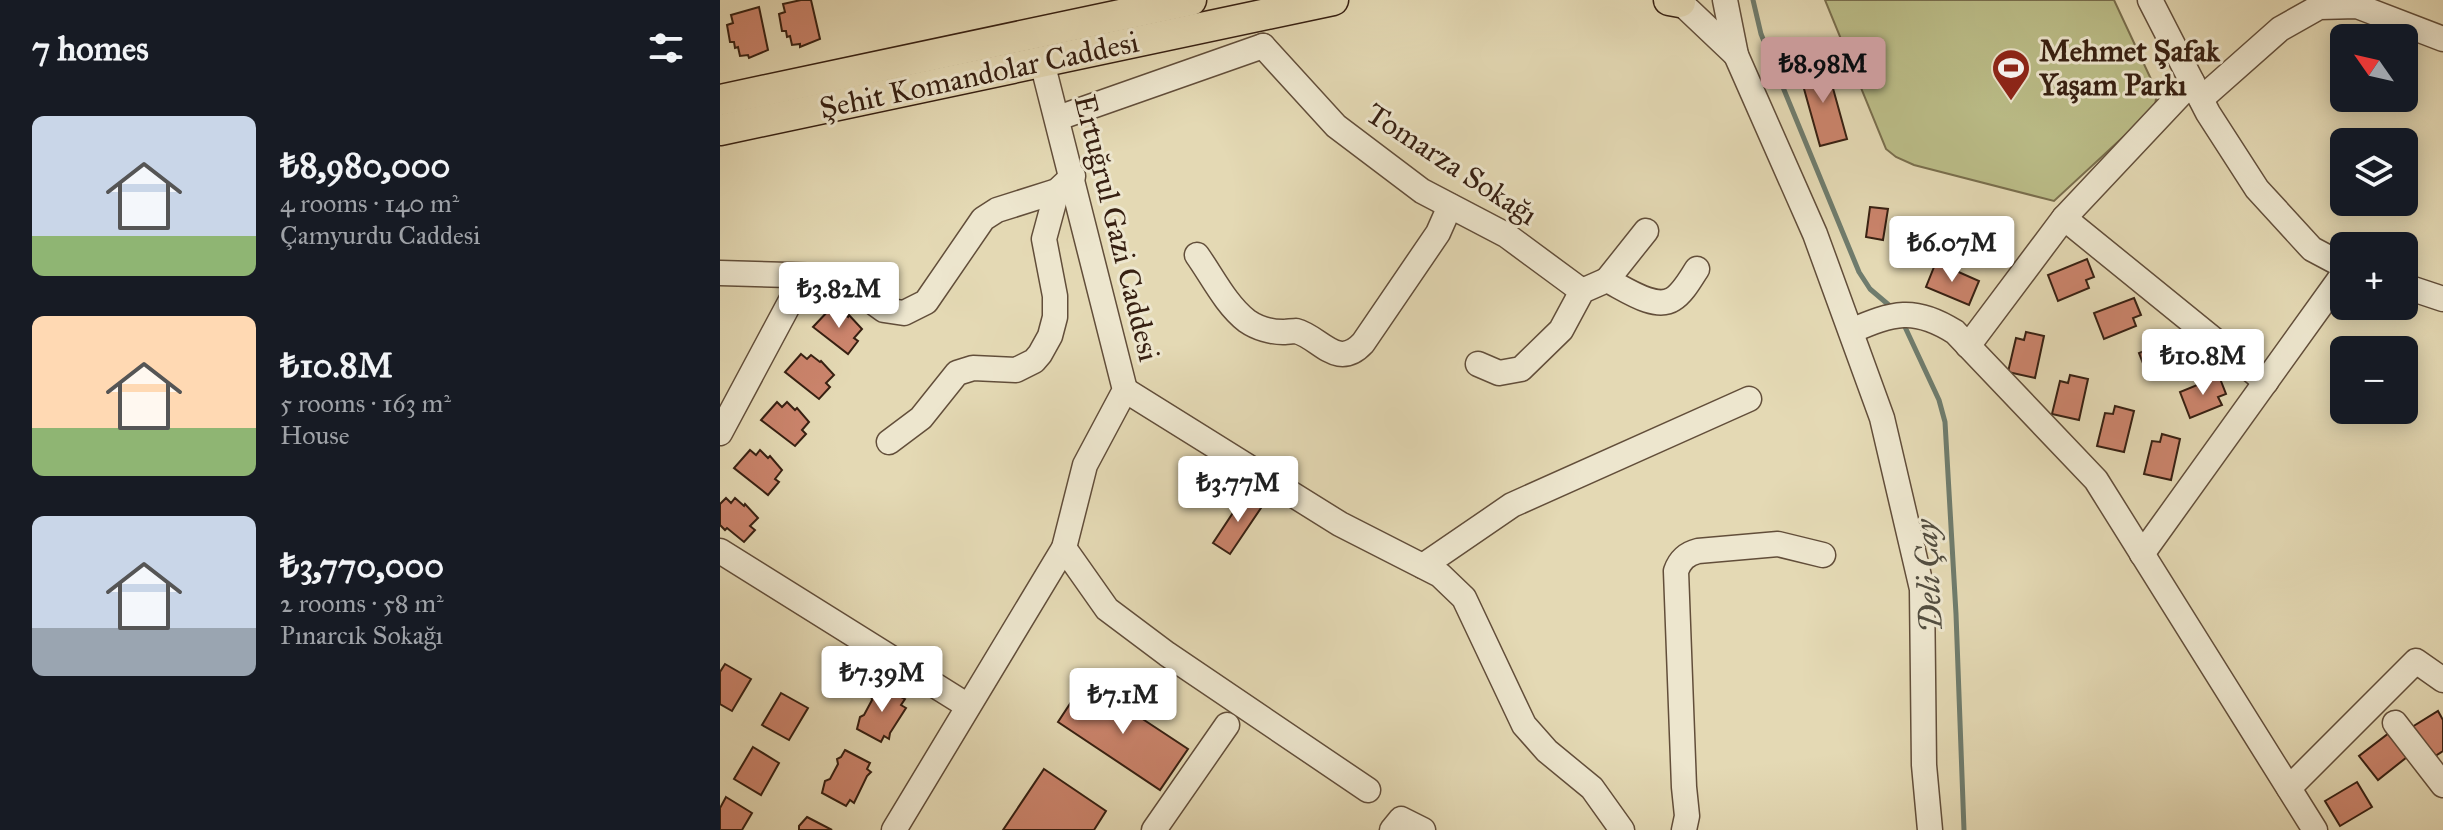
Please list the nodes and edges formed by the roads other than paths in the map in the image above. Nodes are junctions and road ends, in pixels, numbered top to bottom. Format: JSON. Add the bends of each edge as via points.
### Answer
{"nodes":[{"id":1,"x":1191,"y":0,"type":"edge"},
{"id":2,"x":1333,"y":0,"type":"edge"},
{"id":3,"x":1725,"y":0,"type":"edge"},
{"id":4,"x":2150,"y":0,"type":"edge"},
{"id":5,"x":1675,"y":1,"type":"edge"},
{"id":6,"x":1266,"y":14,"type":"junction"},
{"id":7,"x":2443,"y":39,"type":"edge"},
{"id":8,"x":1263,"y":46,"type":"junction"},
{"id":9,"x":1736,"y":55,"type":"junction"},
{"id":10,"x":1042,"y":62,"type":"junction"},
{"id":11,"x":2197,"y":91,"type":"junction"},
{"id":12,"x":720,"y":100,"type":"edge"},
{"id":13,"x":1058,"y":118,"type":"junction"},
{"id":14,"x":720,"y":130,"type":"edge"},
{"id":15,"x":1065,"y":184,"type":"junction"},
{"id":16,"x":1450,"y":206,"type":"junction"},
{"id":17,"x":2064,"y":218,"type":"junction"},
{"id":18,"x":1646,"y":231,"type":"dead end"},
{"id":19,"x":1197,"y":255,"type":"dead end"},
{"id":20,"x":2330,"y":259,"type":"edge"},
{"id":21,"x":1697,"y":269,"type":"dead end"},
{"id":22,"x":720,"y":273,"type":"edge"},
{"id":23,"x":804,"y":276,"type":"junction"},
{"id":24,"x":1607,"y":280,"type":"junction"},
{"id":25,"x":1582,"y":291,"type":"junction"},
{"id":26,"x":2418,"y":291,"type":"edge"},
{"id":27,"x":2330,"y":293,"type":"edge"},
{"id":28,"x":2443,"y":299,"type":"edge"},
{"id":29,"x":1851,"y":331,"type":"junction"},
{"id":30,"x":1968,"y":346,"type":"junction"},
{"id":31,"x":1478,"y":364,"type":"dead end"},
{"id":32,"x":2266,"y":382,"type":"junction"},
{"id":33,"x":1125,"y":390,"type":"junction"},
{"id":34,"x":1749,"y":399,"type":"dead end"},
{"id":35,"x":720,"y":433,"type":"edge"},
{"id":36,"x":889,"y":442,"type":"dead end"},
{"id":37,"x":1064,"y":548,"type":"junction"},
{"id":38,"x":720,"y":551,"type":"edge"},
{"id":39,"x":2142,"y":554,"type":"junction"},
{"id":40,"x":1823,"y":555,"type":"dead end"},
{"id":41,"x":1423,"y":566,"type":"junction"},
{"id":42,"x":2443,"y":680,"type":"edge"},
{"id":43,"x":968,"y":706,"type":"junction"},
{"id":44,"x":2395,"y":723,"type":"dead end"},
{"id":45,"x":1227,"y":725,"type":"dead end"},
{"id":46,"x":2443,"y":785,"type":"edge"},
{"id":47,"x":2289,"y":788,"type":"junction"},
{"id":48,"x":1368,"y":790,"type":"dead end"},
{"id":49,"x":894,"y":830,"type":"edge"},
{"id":50,"x":1154,"y":830,"type":"edge"},
{"id":51,"x":1622,"y":830,"type":"edge"},
{"id":52,"x":1684,"y":830,"type":"edge"},
{"id":53,"x":1930,"y":830,"type":"edge"},
{"id":54,"x":2315,"y":830,"type":"edge"}],
"edges":[{"from":1,"to":12,"type":"main road","name":"Şehit Komandolar Caddesi"},
{"from":2,"to":6,"type":"main road","name":"Şehit Komandolar Caddesi"},
{"from":3,"to":9,"type":"street"},
{"from":4,"to":11,"type":"street"},
{"from":5,"to":9,"type":"street"},
{"from":6,"to":8,"type":"street"},
{"from":6,"to":10,"type":"main road","name":"Şehit Komandolar Caddesi"},
{"from":7,"to":11,"type":"street","via":[[2357,6],[2319,7]]},
{"from":8,"to":13,"type":"street"},
{"from":8,"to":16,"type":"street","name":"Tomarza Sokağı","via":[[1336,126]]},
{"from":9,"to":29,"type":"street","via":[[1815,234]]},
{"from":10,"to":13,"type":"street","name":"Ertuğrul Gazi Caddesi"},
{"from":10,"to":14,"type":"main road","name":"Şehit Komandolar Caddesi"},
{"from":11,"to":17,"type":"street"},
{"from":11,"to":20,"type":"street","via":[[2257,189],[2312,249]]},
{"from":13,"to":15,"type":"street","name":"Ertuğrul Gazi Caddesi"},
{"from":15,"to":23,"type":"street","via":[[983,219],[926,302],[904,313],[884,310],[825,276]]},
{"from":15,"to":33,"type":"street","name":"Ertuğrul Gazi Caddesi"},
{"from":15,"to":36,"type":"street","via":[[1044,239],[1055,317],[1040,354],[1016,370],[973,368],[957,373],[921,418]]},
{"from":16,"to":19,"type":"street","via":[[1438,233],[1363,343],[1344,354],[1295,331],[1262,329],[1247,321]]},
{"from":16,"to":25,"type":"street","name":"Tomarza Sokağı","via":[[1506,235]]},
{"from":17,"to":30,"type":"street"},
{"from":17,"to":32,"type":"street"},
{"from":18,"to":24,"type":"street"},
{"from":21,"to":24,"type":"street","via":[[1678,296],[1666,302]]},
{"from":22,"to":23,"type":"street"},
{"from":23,"to":35,"type":"street"},
{"from":24,"to":25,"type":"street"},
{"from":25,"to":31,"type":"street","via":[[1561,330],[1521,369],[1499,373]]},
{"from":26,"to":28,"type":"street"},
{"from":27,"to":32,"type":"street"},
{"from":29,"to":30,"type":"street","via":[[1888,316],[1911,314],[1935,319]]},
{"from":29,"to":53,"type":"street","via":[[1882,418],[1922,589]]},
{"from":30,"to":39,"type":"street","via":[[2096,480]]},
{"from":32,"to":39,"type":"street"},
{"from":33,"to":37,"type":"street","name":"Ertuğrul Gazi Caddesi","via":[[1085,465]]},
{"from":33,"to":41,"type":"street","via":[[1340,524]]},
{"from":34,"to":41,"type":"street","via":[[1512,505]]},
{"from":37,"to":43,"type":"street","name":"Ertuğrul Gazi Caddesi"},
{"from":37,"to":48,"type":"street","via":[[1107,609]]},
{"from":38,"to":43,"type":"street"},
{"from":39,"to":47,"type":"street"},
{"from":40,"to":52,"type":"street","via":[[1778,544],[1698,551],[1679,564]]},
{"from":41,"to":51,"type":"street","via":[[1464,598],[1524,725],[1592,788]]},
{"from":42,"to":47,"type":"street","via":[[2416,661]]},
{"from":43,"to":49,"type":"street","name":"Ertuğrul Gazi Caddesi"},
{"from":44,"to":46,"type":"street"},
{"from":45,"to":50,"type":"street"},
{"from":47,"to":54,"type":"street"}]}
